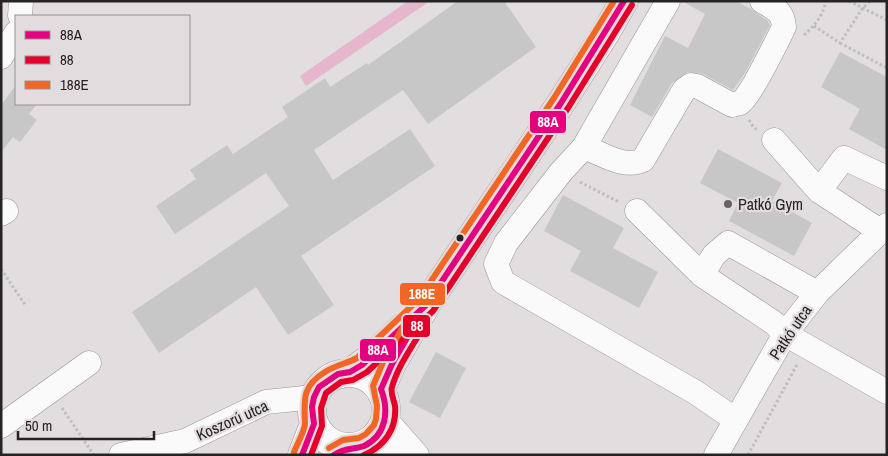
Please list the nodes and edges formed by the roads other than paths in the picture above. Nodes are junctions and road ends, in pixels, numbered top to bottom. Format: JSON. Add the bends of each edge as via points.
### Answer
{"nodes":[{"id":1,"x":21,"y":1,"type":"edge"},
{"id":2,"x":624,"y":1,"type":"edge"},
{"id":3,"x":668,"y":1,"type":"edge"},
{"id":4,"x":762,"y":1,"type":"edge"},
{"id":5,"x":20,"y":15,"type":"edge"},
{"id":6,"x":15,"y":35,"type":"edge"},
{"id":7,"x":1,"y":57,"type":"edge"},
{"id":8,"x":774,"y":140,"type":"dead end"},
{"id":9,"x":584,"y":147,"type":"junction"},
{"id":10,"x":887,"y":178,"type":"edge"},
{"id":11,"x":819,"y":191,"type":"junction"},
{"id":12,"x":637,"y":211,"type":"road end"},
{"id":13,"x":883,"y":229,"type":"edge"},
{"id":14,"x":702,"y":275,"type":"junction"},
{"id":15,"x":817,"y":293,"type":"junction"},
{"id":16,"x":426,"y":305,"type":"junction"},
{"id":17,"x":785,"y":334,"type":"junction"},
{"id":18,"x":89,"y":363,"type":"dead end"},
{"id":19,"x":350,"y":372,"type":"junction"},
{"id":20,"x":381,"y":389,"type":"junction"},
{"id":21,"x":887,"y":392,"type":"edge"},
{"id":22,"x":314,"y":397,"type":"junction"},
{"id":23,"x":386,"y":420,"type":"junction"},
{"id":24,"x":736,"y":420,"type":"junction"},
{"id":25,"x":314,"y":424,"type":"junction"},
{"id":26,"x":1,"y":426,"type":"edge"},
{"id":27,"x":348,"y":449,"type":"edge"},
{"id":28,"x":121,"y":455,"type":"edge"},
{"id":29,"x":302,"y":455,"type":"edge"},
{"id":30,"x":397,"y":455,"type":"edge"},
{"id":31,"x":417,"y":455,"type":"edge"},
{"id":32,"x":716,"y":455,"type":"edge"}],
"edges":[{"from":1,"to":5,"type":"street"},
{"from":2,"to":16,"type":"main road","via":[[561,103]]},
{"from":3,"to":9,"type":"street"},
{"from":4,"to":9,"type":"street","via":[[778,11],[784,19],[784,28],[739,104],[732,104],[691,85],[684,90],[643,160],[635,164],[624,163]]},
{"from":6,"to":7,"type":"street"},
{"from":8,"to":11,"type":"street"},
{"from":9,"to":24,"type":"street","via":[[506,243],[496,264],[502,282],[695,392]]},
{"from":10,"to":11,"type":"street","via":[[844,158]]},
{"from":11,"to":13,"type":"street","via":[[874,227]]},
{"from":12,"to":14,"type":"street"},
{"from":13,"to":15,"type":"street","name":"Patkó utca"},
{"from":14,"to":15,"type":"street","via":[[714,255],[728,243]]},
{"from":14,"to":17,"type":"street","via":[[774,323]]},
{"from":15,"to":17,"type":"street","name":"Patkó utca"},
{"from":16,"to":19,"type":"main road","via":[[377,352]]},
{"from":16,"to":20,"type":"main road"},
{"from":17,"to":21,"type":"street"},
{"from":17,"to":24,"type":"street","name":"Patkó utca"},
{"from":18,"to":26,"type":"street"},
{"from":19,"to":20,"type":"main road","via":[[373,380]]},
{"from":19,"to":22,"type":"main road","via":[[328,380]]},
{"from":20,"to":23,"type":"main road","via":[[386,399]]},
{"from":22,"to":25,"type":"main road"},
{"from":22,"to":28,"type":"street","name":"Koszorú utca","via":[[266,402],[185,441]]},
{"from":23,"to":27,"type":"main road","via":[[377,436]]},
{"from":23,"to":31,"type":"street"},
{"from":24,"to":32,"type":"street","name":"Patkó utca"},
{"from":25,"to":27,"type":"main road","via":[[322,436]]},
{"from":25,"to":29,"type":"main road"},
{"from":27,"to":30,"type":"street"}]}
